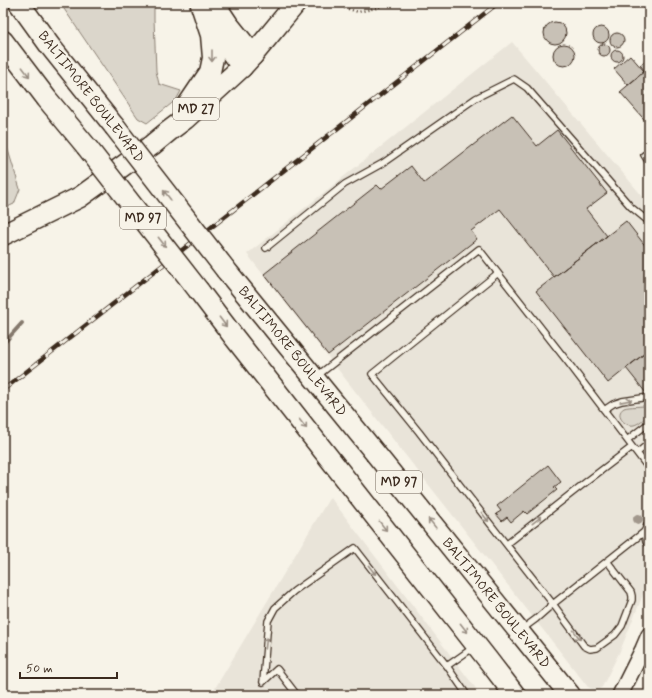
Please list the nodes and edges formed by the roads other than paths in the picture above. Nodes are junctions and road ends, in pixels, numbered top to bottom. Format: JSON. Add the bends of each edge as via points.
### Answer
{"nodes":[{"id":1,"x":20,"y":3,"type":"edge"},
{"id":2,"x":27,"y":3,"type":"edge"},
{"id":3,"x":296,"y":3,"type":"edge"},
{"id":4,"x":205,"y":4,"type":"edge"},
{"id":5,"x":3,"y":41,"type":"edge"},
{"id":6,"x":50,"y":46,"type":"junction"},
{"id":7,"x":247,"y":61,"type":"junction"},
{"id":8,"x":169,"y":131,"type":"junction"},
{"id":9,"x":644,"y":155,"type":"dead end"},
{"id":10,"x":649,"y":163,"type":"edge"},
{"id":11,"x":649,"y":222,"type":"edge"},
{"id":12,"x":6,"y":233,"type":"edge"},
{"id":13,"x":266,"y":248,"type":"dead end"},
{"id":14,"x":498,"y":273,"type":"junction"},
{"id":15,"x":314,"y":379,"type":"junction"},
{"id":16,"x":649,"y":397,"type":"edge"},
{"id":17,"x":604,"y":410,"type":"junction"},
{"id":18,"x":649,"y":423,"type":"edge"},
{"id":19,"x":627,"y":440,"type":"junction"},
{"id":20,"x":649,"y":443,"type":"edge"},
{"id":21,"x":632,"y":447,"type":"junction"},
{"id":22,"x":637,"y":453,"type":"junction"},
{"id":23,"x":649,"y":469,"type":"edge"},
{"id":24,"x":649,"y":520,"type":"edge"},
{"id":25,"x":646,"y":532,"type":"edge"},
{"id":26,"x":507,"y":544,"type":"junction"},
{"id":27,"x":649,"y":545,"type":"edge"},
{"id":28,"x":607,"y":561,"type":"junction"},
{"id":29,"x":553,"y":604,"type":"junction"},
{"id":30,"x":519,"y":631,"type":"junction"},
{"id":31,"x":649,"y":635,"type":"edge"},
{"id":32,"x":646,"y":651,"type":"edge"},
{"id":33,"x":482,"y":652,"type":"junction"},
{"id":34,"x":447,"y":666,"type":"junction"},
{"id":35,"x":465,"y":694,"type":"edge"},
{"id":36,"x":297,"y":695,"type":"edge"},
{"id":37,"x":507,"y":695,"type":"edge"},
{"id":38,"x":515,"y":695,"type":"edge"},
{"id":39,"x":570,"y":695,"type":"edge"},
{"id":40,"x":620,"y":695,"type":"edge"}],
"edges":[{"from":1,"to":6,"type":"highway","name":"BALTIMORE BOULEVARD","number":"MD 97"},
{"from":2,"to":6,"type":"highway"},
{"from":3,"to":7,"type":"highway","number":"MD 27"},
{"from":4,"to":7,"type":"highway","via":[[212,27]]},
{"from":4,"to":8,"type":"highway","one_way":true,"via":[[213,58],[210,72]]},
{"from":5,"to":33,"type":"highway","number":"MD 97","one_way":true,"bridge":true},
{"from":15,"to":6,"type":"highway","name":"BALTIMORE BOULEVARD","number":"MD 97","one_way":true,"bridge":true},
{"from":7,"to":8,"type":"highway","number":"MD 27"},
{"from":8,"to":12,"type":"highway","number":"MD 27","via":[[80,197]]},
{"from":9,"to":10,"type":"lane"},
{"from":11,"to":13,"type":"lane","via":[[631,207],[527,88],[514,79],[476,98],[383,163],[345,184]]},
{"from":14,"to":15,"type":"lane","via":[[479,249]]},
{"from":14,"to":17,"type":"lane"},
{"from":14,"to":26,"type":"lane","one_way":true,"via":[[372,374]]},
{"from":30,"to":15,"type":"highway","name":"BALTIMORE BOULEVARD","number":"MD 97","one_way":true},
{"from":17,"to":16,"type":"lane","one_way":true,"via":[[622,401]]},
{"from":17,"to":19,"type":"lane"},
{"from":18,"to":19,"type":"lane"},
{"from":19,"to":21,"type":"lane"},
{"from":20,"to":22,"type":"lane"},
{"from":21,"to":22,"type":"lane"},
{"from":26,"to":21,"type":"lane","one_way":true},
{"from":22,"to":23,"type":"lane"},
{"from":24,"to":25,"type":"lane"},
{"from":25,"to":27,"type":"lane","via":[[646,542]]},
{"from":25,"to":28,"type":"lane"},
{"from":26,"to":29,"type":"lane"},
{"from":28,"to":29,"type":"lane"},
{"from":29,"to":28,"type":"lane","one_way":true,"via":[[587,648],[597,648],[615,635],[622,626],[632,596]]},
{"from":29,"to":30,"type":"lane"},
{"from":30,"to":39,"type":"highway","name":"BALTIMORE BOULEVARD","number":"MD 97"},
{"from":31,"to":32,"type":"street"},
{"from":32,"to":40,"type":"street"},
{"from":33,"to":34,"type":"lane"},
{"from":33,"to":37,"type":"highway"},
{"from":33,"to":38,"type":"highway","number":"MD 97"},
{"from":34,"to":35,"type":"lane"},
{"from":36,"to":34,"type":"lane","one_way":true,"via":[[277,669],[263,682],[268,622],[275,608],[294,591],[355,548]]}]}
